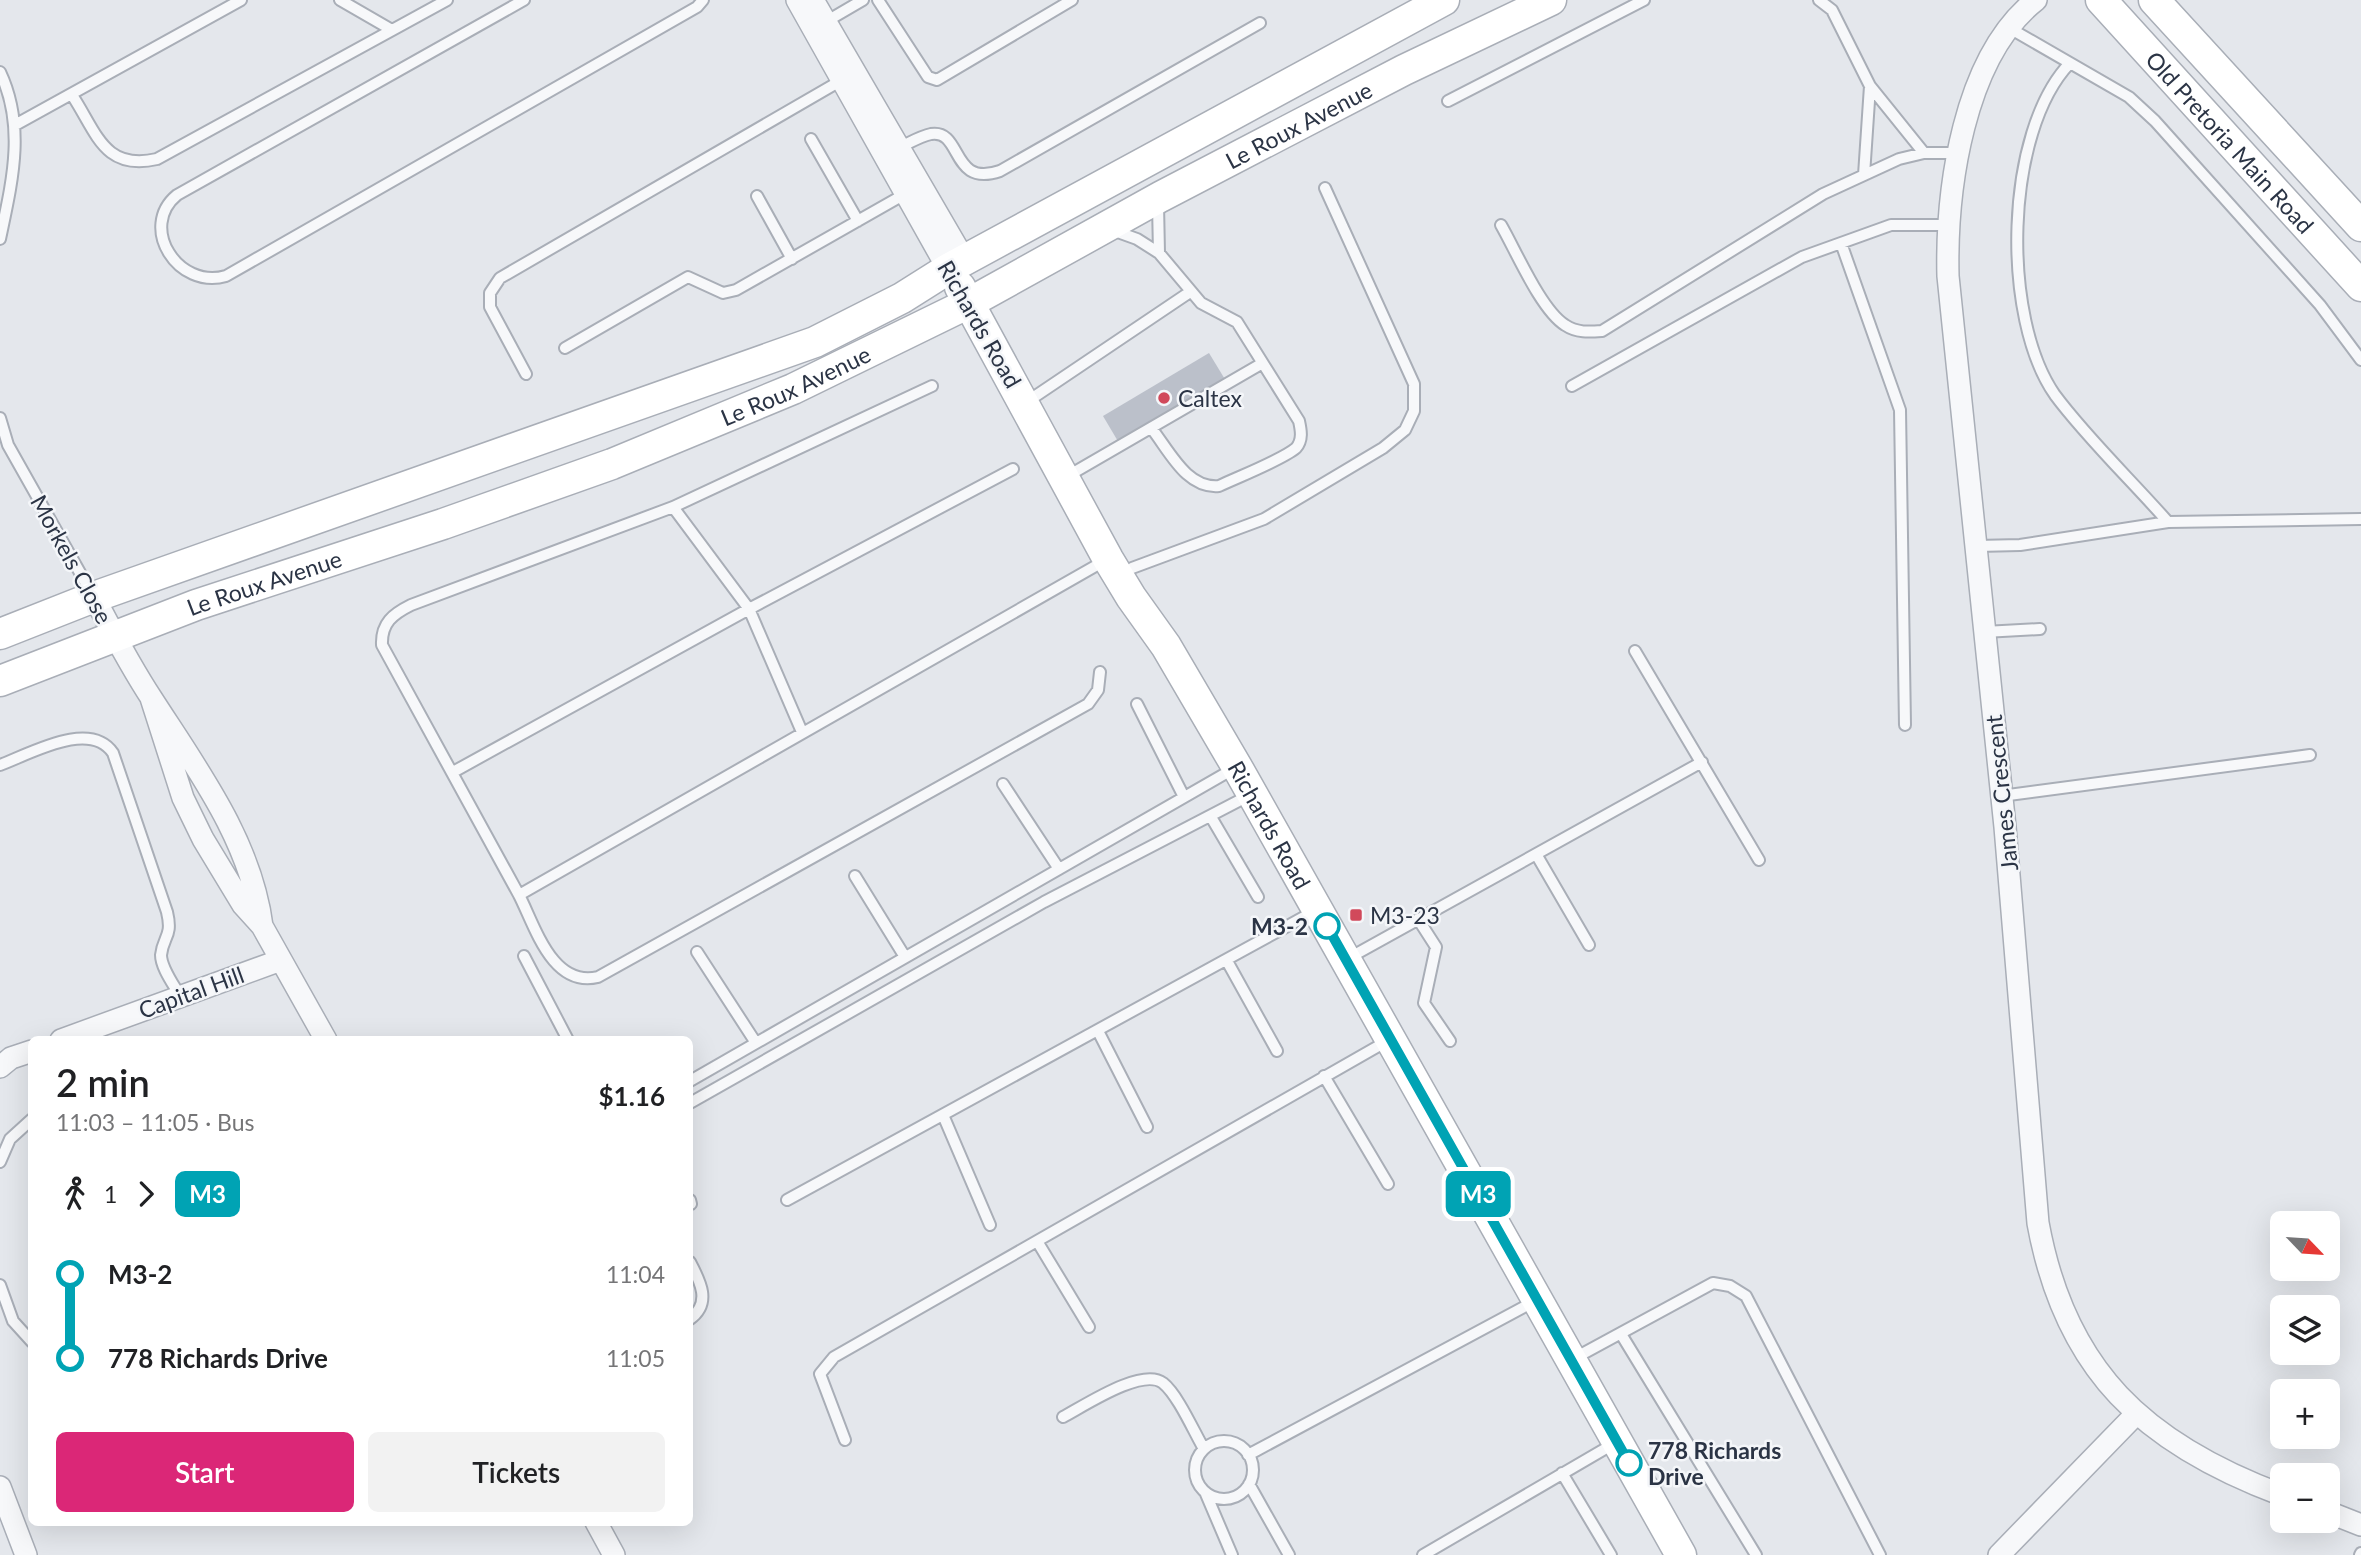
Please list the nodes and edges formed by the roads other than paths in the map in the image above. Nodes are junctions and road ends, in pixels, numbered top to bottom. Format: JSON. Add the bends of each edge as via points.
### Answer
{"nodes":[{"id":1,"x":241,"y":0,"type":"edge"},
{"id":2,"x":340,"y":0,"type":"edge"},
{"id":3,"x":447,"y":0,"type":"edge"},
{"id":4,"x":524,"y":0,"type":"edge"},
{"id":5,"x":703,"y":0,"type":"edge"},
{"id":6,"x":797,"y":0,"type":"edge"},
{"id":7,"x":813,"y":0,"type":"edge"},
{"id":8,"x":863,"y":0,"type":"edge"},
{"id":9,"x":878,"y":0,"type":"edge"},
{"id":10,"x":1072,"y":0,"type":"edge"},
{"id":11,"x":1444,"y":0,"type":"edge"},
{"id":12,"x":1551,"y":0,"type":"edge"},
{"id":13,"x":1644,"y":0,"type":"edge"},
{"id":14,"x":1819,"y":0,"type":"edge"},
{"id":15,"x":2036,"y":0,"type":"edge"},
{"id":16,"x":2101,"y":0,"type":"edge"},
{"id":17,"x":2154,"y":0,"type":"edge"},
{"id":18,"x":827,"y":21,"type":"junction"},
{"id":19,"x":1260,"y":23,"type":"dead end"},
{"id":20,"x":2011,"y":29,"type":"junction"},
{"id":21,"x":392,"y":30,"type":"junction"},
{"id":22,"x":2070,"y":63,"type":"junction"},
{"id":23,"x":0,"y":72,"type":"edge"},
{"id":24,"x":842,"y":80,"type":"junction"},
{"id":25,"x":1870,"y":86,"type":"junction"},
{"id":26,"x":72,"y":95,"type":"junction"},
{"id":27,"x":1448,"y":101,"type":"dead end"},
{"id":28,"x":15,"y":125,"type":"junction"},
{"id":29,"x":811,"y":139,"type":"dead end"},
{"id":30,"x":900,"y":147,"type":"junction"},
{"id":31,"x":1924,"y":153,"type":"junction"},
{"id":32,"x":1960,"y":153,"type":"junction"},
{"id":33,"x":1864,"y":175,"type":"junction"},
{"id":34,"x":1325,"y":188,"type":"dead end"},
{"id":35,"x":905,"y":194,"type":"junction"},
{"id":36,"x":757,"y":196,"type":"dead end"},
{"id":37,"x":1160,"y":197,"type":"junction"},
{"id":38,"x":858,"y":221,"type":"junction"},
{"id":39,"x":1501,"y":225,"type":"dead end"},
{"id":40,"x":1946,"y":225,"type":"junction"},
{"id":41,"x":2361,"y":226,"type":"edge"},
{"id":42,"x":1104,"y":228,"type":"junction"},
{"id":43,"x":0,"y":239,"type":"edge"},
{"id":44,"x":1841,"y":243,"type":"junction"},
{"id":45,"x":1159,"y":253,"type":"junction"},
{"id":46,"x":792,"y":258,"type":"junction"},
{"id":47,"x":957,"y":265,"type":"junction"},
{"id":48,"x":2361,"y":286,"type":"edge"},
{"id":49,"x":1191,"y":292,"type":"junction"},
{"id":50,"x":977,"y":299,"type":"junction"},
{"id":51,"x":565,"y":348,"type":"dead end"},
{"id":52,"x":2361,"y":360,"type":"edge"},
{"id":53,"x":1261,"y":363,"type":"junction"},
{"id":54,"x":526,"y":374,"type":"dead end"},
{"id":55,"x":932,"y":386,"type":"dead end"},
{"id":56,"x":1572,"y":386,"type":"dead end"},
{"id":57,"x":1037,"y":395,"type":"junction"},
{"id":58,"x":0,"y":418,"type":"edge"},
{"id":59,"x":1152,"y":429,"type":"junction"},
{"id":60,"x":1013,"y":470,"type":"dead end"},
{"id":61,"x":1072,"y":473,"type":"junction"},
{"id":62,"x":673,"y":507,"type":"junction"},
{"id":63,"x":2361,"y":519,"type":"edge"},
{"id":64,"x":2168,"y":522,"type":"junction"},
{"id":65,"x":1977,"y":546,"type":"junction"},
{"id":66,"x":1120,"y":563,"type":"junction"},
{"id":67,"x":94,"y":597,"type":"junction"},
{"id":68,"x":749,"y":609,"type":"junction"},
{"id":69,"x":2040,"y":629,"type":"dead end"},
{"id":70,"x":1984,"y":632,"type":"junction"},
{"id":71,"x":0,"y":634,"type":"edge"},
{"id":72,"x":116,"y":638,"type":"junction"},
{"id":73,"x":1635,"y":650,"type":"dead end"},
{"id":74,"x":1100,"y":672,"type":"dead end"},
{"id":75,"x":0,"y":681,"type":"edge"},
{"id":76,"x":151,"y":698,"type":"junction"},
{"id":77,"x":1137,"y":704,"type":"dead end"},
{"id":78,"x":1905,"y":725,"type":"dead end"},
{"id":79,"x":802,"y":732,"type":"junction"},
{"id":80,"x":2310,"y":755,"type":"dead end"},
{"id":81,"x":1702,"y":762,"type":"junction"},
{"id":82,"x":0,"y":765,"type":"edge"},
{"id":83,"x":1237,"y":767,"type":"junction"},
{"id":84,"x":453,"y":772,"type":"junction"},
{"id":85,"x":1003,"y":784,"type":"dead end"},
{"id":86,"x":1252,"y":794,"type":"junction"},
{"id":87,"x":2001,"y":796,"type":"junction"},
{"id":88,"x":1184,"y":797,"type":"junction"},
{"id":89,"x":1211,"y":817,"type":"junction"},
{"id":90,"x":1536,"y":854,"type":"junction"},
{"id":91,"x":1759,"y":860,"type":"dead end"},
{"id":92,"x":1059,"y":869,"type":"junction"},
{"id":93,"x":855,"y":876,"type":"dead end"},
{"id":94,"x":519,"y":895,"type":"junction"},
{"id":95,"x":1258,"y":897,"type":"dead end"},
{"id":96,"x":1318,"y":909,"type":"junction"},
{"id":97,"x":1418,"y":919,"type":"junction"},
{"id":98,"x":262,"y":926,"type":"junction"},
{"id":99,"x":1589,"y":945,"type":"dead end"},
{"id":100,"x":697,"y":952,"type":"dead end"},
{"id":101,"x":524,"y":956,"type":"dead end"},
{"id":102,"x":905,"y":957,"type":"junction"},
{"id":103,"x":1346,"y":959,"type":"junction"},
{"id":104,"x":281,"y":960,"type":"junction"},
{"id":105,"x":1227,"y":961,"type":"junction"},
{"id":106,"x":180,"y":996,"type":"junction"},
{"id":107,"x":1098,"y":1031,"type":"junction"},
{"id":108,"x":72,"y":1036,"type":"edge"},
{"id":109,"x":324,"y":1036,"type":"edge"},
{"id":110,"x":566,"y":1036,"type":"edge"},
{"id":111,"x":1391,"y":1038,"type":"junction"},
{"id":112,"x":1450,"y":1041,"type":"dead end"},
{"id":113,"x":756,"y":1043,"type":"junction"},
{"id":114,"x":1277,"y":1051,"type":"dead end"},
{"id":115,"x":28,"y":1052,"type":"edge"},
{"id":116,"x":0,"y":1067,"type":"edge"},
{"id":117,"x":1324,"y":1076,"type":"junction"},
{"id":118,"x":693,"y":1079,"type":"edge"},
{"id":119,"x":693,"y":1101,"type":"edge"},
{"id":120,"x":943,"y":1115,"type":"junction"},
{"id":121,"x":28,"y":1123,"type":"edge"},
{"id":122,"x":1147,"y":1127,"type":"dead end"},
{"id":123,"x":0,"y":1163,"type":"edge"},
{"id":124,"x":1388,"y":1184,"type":"dead end"},
{"id":125,"x":787,"y":1200,"type":"dead end"},
{"id":126,"x":990,"y":1225,"type":"dead end"},
{"id":127,"x":1037,"y":1241,"type":"junction"},
{"id":128,"x":693,"y":1268,"type":"edge"},
{"id":129,"x":0,"y":1285,"type":"edge"},
{"id":130,"x":1538,"y":1299,"type":"junction"},
{"id":131,"x":693,"y":1315,"type":"edge"},
{"id":132,"x":1088,"y":1327,"type":"dead end"},
{"id":133,"x":1621,"y":1334,"type":"junction"},
{"id":134,"x":28,"y":1338,"type":"edge"},
{"id":135,"x":1572,"y":1359,"type":"junction"},
{"id":136,"x":2136,"y":1414,"type":"junction"},
{"id":137,"x":1063,"y":1417,"type":"dead end"},
{"id":138,"x":845,"y":1440,"type":"dead end"},
{"id":139,"x":1617,"y":1442,"type":"junction"},
{"id":140,"x":1204,"y":1449,"type":"junction"},
{"id":141,"x":1248,"y":1455,"type":"junction"},
{"id":142,"x":1562,"y":1473,"type":"junction"},
{"id":143,"x":1249,"y":1484,"type":"junction"},
{"id":144,"x":0,"y":1487,"type":"edge"},
{"id":145,"x":2270,"y":1490,"type":"edge"},
{"id":146,"x":1206,"y":1493,"type":"junction"},
{"id":147,"x":2340,"y":1517,"type":"edge"},
{"id":148,"x":2361,"y":1525,"type":"edge"},
{"id":149,"x":598,"y":1526,"type":"edge"},
{"id":150,"x":26,"y":1555,"type":"edge"},
{"id":151,"x":614,"y":1555,"type":"edge"},
{"id":152,"x":1232,"y":1555,"type":"edge"},
{"id":153,"x":1289,"y":1555,"type":"edge"},
{"id":154,"x":1423,"y":1555,"type":"edge"},
{"id":155,"x":1611,"y":1555,"type":"edge"},
{"id":156,"x":1681,"y":1555,"type":"edge"},
{"id":157,"x":1756,"y":1555,"type":"edge"},
{"id":158,"x":1880,"y":1555,"type":"edge"},
{"id":159,"x":1999,"y":1555,"type":"edge"}],
"edges":[{"from":1,"to":26,"type":"lane"},
{"from":2,"to":21,"type":"lane"},
{"from":3,"to":21,"type":"lane"},
{"from":4,"to":5,"type":"lane","via":[[177,195],[165,209],[162,222],[164,242],[174,260],[196,278],[226,276]]},
{"from":6,"to":24,"type":"street","name":"Richards Road"},
{"from":7,"to":18,"type":"street","name":"Richards Road"},
{"from":8,"to":18,"type":"lane"},
{"from":9,"to":10,"type":"lane","via":[[928,77],[937,80]]},
{"from":11,"to":47,"type":"main road","name":"Le Roux Avenue"},
{"from":12,"to":37,"type":"main road","name":"Le Roux Avenue","via":[[1404,70]]},
{"from":13,"to":27,"type":"lane"},
{"from":14,"to":25,"type":"lane","via":[[1832,10]]},
{"from":15,"to":20,"type":"street","name":"James Crescent"},
{"from":16,"to":48,"type":"main road","name":"Old Pretoria Main Road"},
{"from":17,"to":41,"type":"main road","name":"Old Pretoria Main Road"},
{"from":18,"to":30,"type":"street","name":"Richards Road"},
{"from":19,"to":30,"type":"lane","via":[[1000,172],[990,175],[965,169],[940,135],[931,134]]},
{"from":20,"to":22,"type":"lane"},
{"from":20,"to":32,"type":"street","name":"James Crescent","via":[[1986,65]]},
{"from":21,"to":26,"type":"lane","via":[[157,159],[140,163],[112,155]]},
{"from":22,"to":52,"type":"lane","via":[[2129,97],[2155,121],[2320,305]]},
{"from":22,"to":64,"type":"lane","via":[[2053,81],[2021,174],[2017,221],[2020,288],[2034,356],[2055,394]]},
{"from":23,"to":28,"type":"lane"},
{"from":24,"to":35,"type":"street","name":"Richards Road"},
{"from":24,"to":54,"type":"lane","via":[[500,278],[490,293],[490,307]]},
{"from":25,"to":31,"type":"lane"},
{"from":25,"to":33,"type":"lane"},
{"from":26,"to":28,"type":"lane"},
{"from":28,"to":43,"type":"lane","via":[[16,150]]},
{"from":29,"to":38,"type":"lane"},
{"from":30,"to":47,"type":"street","name":"Richards Road"},
{"from":31,"to":32,"type":"lane"},
{"from":31,"to":33,"type":"lane"},
{"from":32,"to":40,"type":"street","name":"James Crescent"},
{"from":33,"to":39,"type":"lane","via":[[1823,194],[1602,331],[1582,332],[1564,325],[1549,309]]},
{"from":34,"to":66,"type":"lane","via":[[1414,384],[1415,411],[1405,430],[1264,519]]},
{"from":35,"to":38,"type":"lane"},
{"from":35,"to":47,"type":"street","name":"Richards Road"},
{"from":36,"to":46,"type":"lane"},
{"from":37,"to":42,"type":"main road","name":"Le Roux Avenue"},
{"from":37,"to":45,"type":"lane","via":[[1156,217]]},
{"from":38,"to":46,"type":"lane"},
{"from":40,"to":44,"type":"lane","via":[[1891,225]]},
{"from":40,"to":65,"type":"street","name":"James Crescent","via":[[1960,410]]},
{"from":42,"to":45,"type":"lane","via":[[1123,232]]},
{"from":42,"to":50,"type":"main road","name":"Le Roux Avenue"},
{"from":44,"to":56,"type":"lane","via":[[1802,257]]},
{"from":44,"to":78,"type":"lane","via":[[1900,410]]},
{"from":45,"to":49,"type":"lane"},
{"from":46,"to":51,"type":"lane","via":[[723,293],[688,277]]},
{"from":47,"to":50,"type":"main road","name":"Richards Road"},
{"from":47,"to":67,"type":"main road","name":"Le Roux Avenue","via":[[815,342]]},
{"from":49,"to":53,"type":"lane","via":[[1201,303],[1237,322]]},
{"from":49,"to":57,"type":"lane"},
{"from":50,"to":57,"type":"main road","name":"Richards Road"},
{"from":50,"to":61,"type":"main road","name":"Richards Road"},
{"from":50,"to":72,"type":"main road","name":"Le Roux Avenue","via":[[804,384],[681,437],[443,524],[196,605]]},
{"from":53,"to":59,"type":"lane"},
{"from":53,"to":59,"type":"lane","via":[[1299,421],[1299,442],[1289,452],[1219,486],[1204,486],[1193,481]]},
{"from":55,"to":62,"type":"lane"},
{"from":57,"to":61,"type":"main road","name":"Richards Road"},
{"from":58,"to":67,"type":"lane","name":"Morkels Close","via":[[8,444]]},
{"from":59,"to":61,"type":"lane"},
{"from":60,"to":68,"type":"lane"},
{"from":61,"to":66,"type":"main road","name":"Richards Road"},
{"from":62,"to":68,"type":"lane"},
{"from":62,"to":84,"type":"lane","via":[[411,605],[390,617],[382,645]]},
{"from":63,"to":64,"type":"lane"},
{"from":64,"to":65,"type":"lane","via":[[2020,545]]},
{"from":65,"to":70,"type":"street","name":"James Crescent"},
{"from":66,"to":79,"type":"lane"},
{"from":66,"to":83,"type":"main road","name":"Richards Road","via":[[1156,614],[1166,646]]},
{"from":67,"to":71,"type":"main road","name":"Le Roux Avenue"},
{"from":67,"to":72,"type":"street","name":"Morkels Close"},
{"from":68,"to":79,"type":"lane"},
{"from":68,"to":84,"type":"lane"},
{"from":69,"to":70,"type":"lane"},
{"from":70,"to":87,"type":"street","name":"James Crescent"},
{"from":72,"to":75,"type":"main road","name":"Le Roux Avenue"},
{"from":72,"to":76,"type":"street","name":"Morkels Close"},
{"from":73,"to":81,"type":"lane"},
{"from":74,"to":94,"type":"lane","via":[[1098,690],[1087,704],[598,977],[579,978],[555,965]]},
{"from":76,"to":98,"type":"street","name":"Morkels Close","via":[[183,798],[243,905]]},
{"from":76,"to":98,"type":"street","name":"Morkels Close","via":[[187,750],[229,827],[259,898]]},
{"from":77,"to":88,"type":"lane"},
{"from":79,"to":94,"type":"lane"},
{"from":80,"to":87,"type":"lane"},
{"from":81,"to":90,"type":"lane"},
{"from":81,"to":91,"type":"lane"},
{"from":82,"to":106,"type":"lane","via":[[73,739],[106,742],[167,912],[171,929],[161,954]]},
{"from":83,"to":86,"type":"main road","name":"Richards Road"},
{"from":83,"to":88,"type":"lane"},
{"from":84,"to":94,"type":"lane"},
{"from":85,"to":92,"type":"lane"},
{"from":86,"to":89,"type":"lane"},
{"from":86,"to":96,"type":"main road","name":"Richards Road"},
{"from":87,"to":136,"type":"street","name":"James Crescent","via":[[2043,1248],[2081,1346],[2100,1376]]},
{"from":88,"to":92,"type":"lane"},
{"from":89,"to":95,"type":"lane"},
{"from":89,"to":119,"type":"lane","via":[[1044,902]]},
{"from":90,"to":97,"type":"lane"},
{"from":90,"to":99,"type":"lane"},
{"from":92,"to":102,"type":"lane"},
{"from":93,"to":102,"type":"lane"},
{"from":96,"to":103,"type":"main road","name":"Richards Road"},
{"from":96,"to":105,"type":"lane"},
{"from":97,"to":103,"type":"lane"},
{"from":97,"to":112,"type":"lane","via":[[1436,947],[1424,1003]]},
{"from":98,"to":104,"type":"street","name":"Morkels Close"},
{"from":100,"to":113,"type":"lane"},
{"from":101,"to":110,"type":"lane"},
{"from":102,"to":113,"type":"lane"},
{"from":103,"to":111,"type":"main road","name":"Richards Road"},
{"from":104,"to":106,"type":"street","name":"Capital Hill"},
{"from":104,"to":109,"type":"street","name":"Morkels Close"},
{"from":105,"to":107,"type":"lane"},
{"from":105,"to":114,"type":"lane"},
{"from":106,"to":108,"type":"street","name":"Capital Hill"},
{"from":107,"to":120,"type":"lane"},
{"from":107,"to":122,"type":"lane"},
{"from":111,"to":117,"type":"lane"},
{"from":111,"to":130,"type":"main road","name":"Richards Road"},
{"from":113,"to":118,"type":"lane"},
{"from":115,"to":116,"type":"street"},
{"from":117,"to":124,"type":"lane"},
{"from":117,"to":127,"type":"lane"},
{"from":120,"to":125,"type":"lane"},
{"from":120,"to":126,"type":"lane"},
{"from":121,"to":123,"type":"lane","via":[[10,1139]]},
{"from":127,"to":132,"type":"lane"},
{"from":127,"to":138,"type":"lane","via":[[825,1364],[820,1374]]},
{"from":128,"to":131,"type":"lane","via":[[703,1287],[702,1303]]},
{"from":129,"to":134,"type":"lane","via":[[13,1321]]},
{"from":130,"to":135,"type":"main road","name":"Richards Road"},
{"from":130,"to":141,"type":"lane"},
{"from":133,"to":135,"type":"lane"},
{"from":133,"to":157,"type":"lane"},
{"from":133,"to":158,"type":"lane","via":[[1713,1283],[1746,1296]]},
{"from":135,"to":139,"type":"main road","name":"Richards Road"},
{"from":136,"to":145,"type":"street","name":"James Crescent","via":[[2189,1451]]},
{"from":136,"to":159,"type":"street"},
{"from":137,"to":140,"type":"lane","via":[[1135,1380],[1150,1379],[1163,1383],[1171,1393]]},
{"from":139,"to":142,"type":"lane"},
{"from":139,"to":156,"type":"main road","name":"Richards Road"},
{"from":140,"to":141,"type":"lane","via":[[1223,1441]]},
{"from":140,"to":146,"type":"lane","via":[[1195,1477]]},
{"from":141,"to":143,"type":"lane"},
{"from":142,"to":154,"type":"lane"},
{"from":142,"to":155,"type":"lane"},
{"from":143,"to":146,"type":"lane","via":[[1234,1497],[1215,1498]]},
{"from":143,"to":153,"type":"lane"},
{"from":144,"to":150,"type":"street"},
{"from":146,"to":152,"type":"lane"},
{"from":147,"to":148,"type":"street"},
{"from":149,"to":151,"type":"street"}]}
